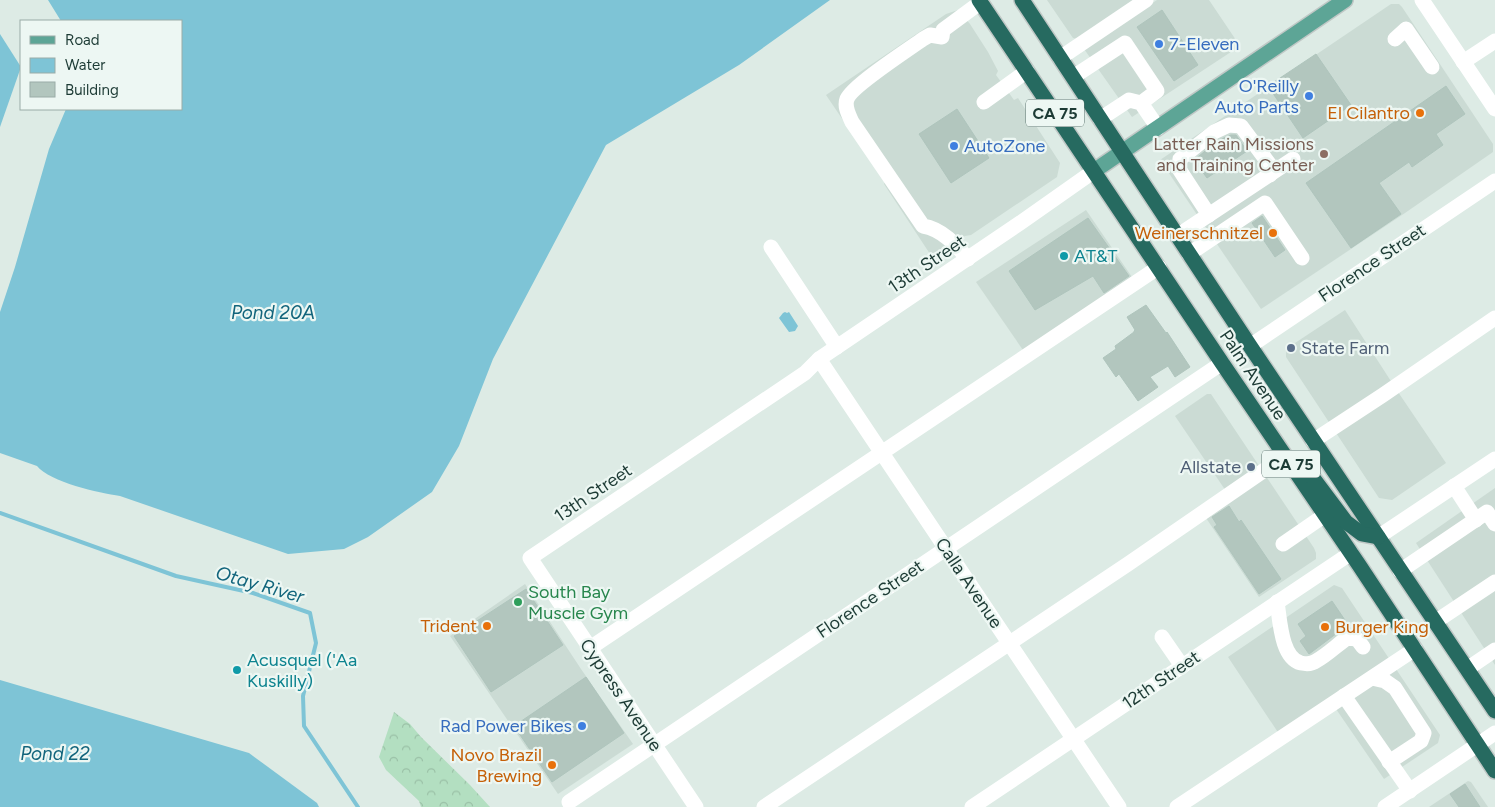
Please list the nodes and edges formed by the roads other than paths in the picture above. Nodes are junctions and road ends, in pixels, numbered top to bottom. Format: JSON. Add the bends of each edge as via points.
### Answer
{"nodes":[{"id":1,"x":1022,"y":0,"type":"edge"},
{"id":2,"x":1146,"y":0,"type":"edge"},
{"id":3,"x":1345,"y":0,"type":"edge"},
{"id":4,"x":1422,"y":0,"type":"edge"},
{"id":5,"x":980,"y":1,"type":"edge"},
{"id":6,"x":1395,"y":39,"type":"dead end"},
{"id":7,"x":1495,"y":41,"type":"edge"},
{"id":8,"x":1060,"y":58,"type":"junction"},
{"id":9,"x":1463,"y":62,"type":"junction"},
{"id":10,"x":1432,"y":67,"type":"dead end"},
{"id":11,"x":1027,"y":71,"type":"junction"},
{"id":12,"x":1073,"y":77,"type":"junction"},
{"id":13,"x":984,"y":102,"type":"dead end"},
{"id":14,"x":1140,"y":102,"type":"junction"},
{"id":15,"x":1495,"y":109,"type":"edge"},
{"id":16,"x":1100,"y":119,"type":"junction"},
{"id":17,"x":1158,"y":128,"type":"junction"},
{"id":18,"x":1123,"y":152,"type":"junction"},
{"id":19,"x":1294,"y":159,"type":"dead end"},
{"id":20,"x":1094,"y":171,"type":"junction"},
{"id":21,"x":1270,"y":175,"type":"junction"},
{"id":22,"x":1495,"y":181,"type":"edge"},
{"id":23,"x":1209,"y":215,"type":"junction"},
{"id":24,"x":1177,"y":236,"type":"junction"},
{"id":25,"x":771,"y":247,"type":"dead end"},
{"id":26,"x":1190,"y":254,"type":"junction"},
{"id":27,"x":1302,"y":258,"type":"dead end"},
{"id":28,"x":968,"y":259,"type":"junction"},
{"id":29,"x":1159,"y":268,"type":"junction"},
{"id":30,"x":1495,"y":318,"type":"edge"},
{"id":31,"x":1250,"y":346,"type":"junction"},
{"id":32,"x":837,"y":347,"type":"junction"},
{"id":33,"x":819,"y":359,"type":"junction"},
{"id":34,"x":1222,"y":363,"type":"junction"},
{"id":35,"x":1313,"y":441,"type":"junction"},
{"id":36,"x":882,"y":452,"type":"junction"},
{"id":37,"x":1285,"y":456,"type":"junction"},
{"id":38,"x":1495,"y":459,"type":"edge"},
{"id":39,"x":1454,"y":486,"type":"junction"},
{"id":40,"x":1325,"y":515,"type":"junction"},
{"id":41,"x":1476,"y":520,"type":"junction"},
{"id":42,"x":1495,"y":524,"type":"edge"},
{"id":43,"x":1378,"y":537,"type":"junction"},
{"id":44,"x":1283,"y":544,"type":"dead end"},
{"id":45,"x":946,"y":548,"type":"junction"},
{"id":46,"x":1351,"y":553,"type":"junction"},
{"id":47,"x":530,"y":558,"type":"joint"},
{"id":48,"x":1400,"y":571,"type":"junction"},
{"id":49,"x":1495,"y":582,"type":"edge"},
{"id":50,"x":1277,"y":602,"type":"junction"},
{"id":51,"x":1435,"y":622,"type":"junction"},
{"id":52,"x":1162,"y":637,"type":"dead end"},
{"id":53,"x":1009,"y":642,"type":"junction"},
{"id":54,"x":1362,"y":647,"type":"dead end"},
{"id":55,"x":590,"y":648,"type":"junction"},
{"id":56,"x":1415,"y":649,"type":"junction"},
{"id":57,"x":1495,"y":650,"type":"edge"},
{"id":58,"x":1182,"y":666,"type":"junction"},
{"id":59,"x":1467,"y":669,"type":"junction"},
{"id":60,"x":1372,"y":678,"type":"junction"},
{"id":61,"x":1344,"y":696,"type":"junction"},
{"id":62,"x":1495,"y":711,"type":"edge"},
{"id":63,"x":1495,"y":733,"type":"edge"},
{"id":64,"x":1073,"y":739,"type":"junction"},
{"id":65,"x":654,"y":744,"type":"junction"},
{"id":66,"x":1477,"y":745,"type":"junction"},
{"id":67,"x":1389,"y":762,"type":"junction"},
{"id":68,"x":1495,"y":771,"type":"edge"},
{"id":69,"x":1410,"y":791,"type":"junction"},
{"id":70,"x":568,"y":802,"type":"dead end"},
{"id":71,"x":696,"y":807,"type":"edge"},
{"id":72,"x":764,"y":807,"type":"edge"},
{"id":73,"x":972,"y":807,"type":"edge"},
{"id":74,"x":1119,"y":807,"type":"edge"},
{"id":75,"x":1177,"y":807,"type":"edge"},
{"id":76,"x":1386,"y":807,"type":"edge"}],
"edges":[{"from":1,"to":8,"type":"highway","name":"Palm Avenue","number":"CA 75"},
{"from":2,"to":8,"type":"street"},
{"from":3,"to":17,"type":"main road","name":"13th Street"},
{"from":4,"to":9,"type":"street"},
{"from":5,"to":11,"type":"highway","name":"Palm Avenue","number":"CA 75"},
{"from":5,"to":28,"type":"street","via":[[943,30],[942,37],[923,39],[859,85],[846,101],[852,122],[923,226],[934,228]]},
{"from":6,"to":10,"type":"street","via":[[1406,29]]},
{"from":7,"to":9,"type":"street"},
{"from":8,"to":12,"type":"highway","name":"Palm Avenue","number":"CA 75"},
{"from":9,"to":15,"type":"street"},
{"from":11,"to":13,"type":"street"},
{"from":11,"to":20,"type":"highway","name":"Palm Avenue","number":"CA 75"},
{"from":12,"to":14,"type":"street","via":[[1125,43],[1158,91]]},
{"from":12,"to":16,"type":"highway","name":"Palm Avenue","number":"CA 75"},
{"from":14,"to":16,"type":"street","via":[[1129,100]]},
{"from":14,"to":17,"type":"street"},
{"from":16,"to":18,"type":"highway","name":"Palm Avenue","number":"CA 75"},
{"from":17,"to":18,"type":"main road","name":"13th Street"},
{"from":18,"to":20,"type":"main road","name":"13th Street"},
{"from":18,"to":24,"type":"highway","name":"Palm Avenue","number":"CA 75"},
{"from":19,"to":21,"type":"street"},
{"from":20,"to":28,"type":"street","name":"13th Street"},
{"from":20,"to":29,"type":"highway","name":"Palm Avenue","number":"CA 75"},
{"from":21,"to":23,"type":"street"},
{"from":21,"to":23,"type":"street","via":[[1270,165],[1242,126],[1229,124],[1214,132],[1180,158],[1179,169]]},
{"from":22,"to":31,"type":"street","name":"Florence Street"},
{"from":23,"to":24,"type":"street"},
{"from":24,"to":26,"type":"highway","name":"Palm Avenue","number":"CA 75"},
{"from":25,"to":32,"type":"street"},
{"from":26,"to":27,"type":"street","via":[[1265,203]]},
{"from":26,"to":31,"type":"highway","name":"Palm Avenue","number":"CA 75"},
{"from":28,"to":32,"type":"street","name":"13th Street"},
{"from":29,"to":34,"type":"highway","name":"Palm Avenue","number":"CA 75"},
{"from":29,"to":36,"type":"street"},
{"from":30,"to":35,"type":"street"},
{"from":31,"to":35,"type":"highway","name":"Palm Avenue","number":"CA 75"},
{"from":32,"to":33,"type":"street","name":"13th Street"},
{"from":33,"to":36,"type":"street","name":"Calla Avenue"},
{"from":33,"to":47,"type":"street","name":"13th Street","via":[[805,373]]},
{"from":34,"to":37,"type":"highway","name":"Palm Avenue","number":"CA 75"},
{"from":34,"to":45,"type":"street","name":"Florence Street"},
{"from":35,"to":43,"type":"highway","name":"Palm Avenue","number":"CA 75"},
{"from":36,"to":45,"type":"street","name":"Calla Avenue"},
{"from":36,"to":55,"type":"street"},
{"from":37,"to":40,"type":"highway","name":"Palm Avenue","number":"CA 75"},
{"from":37,"to":43,"type":"highway","via":[[1303,467],[1346,522],[1362,534]]},
{"from":37,"to":53,"type":"street"},
{"from":38,"to":39,"type":"street"},
{"from":39,"to":41,"type":"street"},
{"from":39,"to":43,"type":"street"},
{"from":40,"to":44,"type":"street"},
{"from":40,"to":46,"type":"highway","name":"Palm Avenue","number":"CA 75"},
{"from":41,"to":42,"type":"street","via":[[1487,512]]},
{"from":41,"to":48,"type":"street"},
{"from":43,"to":48,"type":"highway","name":"Palm Avenue","number":"CA 75"},
{"from":45,"to":53,"type":"street","name":"Calla Avenue"},
{"from":45,"to":65,"type":"street","name":"Florence Street"},
{"from":46,"to":50,"type":"street","name":"12th Street"},
{"from":46,"to":56,"type":"highway","name":"Palm Avenue","number":"CA 75"},
{"from":47,"to":55,"type":"street","name":"Cypress Avenue"},
{"from":48,"to":51,"type":"highway","name":"Palm Avenue","number":"CA 75"},
{"from":49,"to":51,"type":"street"},
{"from":50,"to":54,"type":"street","via":[[1284,643],[1296,661],[1315,663],[1347,638],[1356,639]]},
{"from":50,"to":58,"type":"street","name":"12th Street"},
{"from":51,"to":59,"type":"highway","name":"Palm Avenue","number":"CA 75"},
{"from":52,"to":58,"type":"street"},
{"from":53,"to":64,"type":"street","name":"Calla Avenue"},
{"from":53,"to":72,"type":"street"},
{"from":55,"to":65,"type":"street","name":"Cypress Avenue"},
{"from":56,"to":60,"type":"street"},
{"from":56,"to":66,"type":"highway","name":"Palm Avenue","number":"CA 75"},
{"from":57,"to":59,"type":"street"},
{"from":58,"to":64,"type":"street","name":"12th Street"},
{"from":59,"to":62,"type":"highway","name":"Palm Avenue","number":"CA 75"},
{"from":60,"to":61,"type":"street"},
{"from":60,"to":67,"type":"street","via":[[1395,688],[1424,733],[1422,741]]},
{"from":61,"to":67,"type":"street"},
{"from":61,"to":75,"type":"street"},
{"from":63,"to":66,"type":"street"},
{"from":64,"to":73,"type":"street","name":"12th Street"},
{"from":64,"to":74,"type":"street","name":"Calla Avenue"},
{"from":65,"to":70,"type":"street","name":"Florence Street"},
{"from":65,"to":71,"type":"street","name":"Cypress Avenue"},
{"from":66,"to":68,"type":"highway","name":"Palm Avenue","number":"CA 75"},
{"from":66,"to":69,"type":"street"},
{"from":67,"to":69,"type":"street"},
{"from":69,"to":76,"type":"street"}]}
